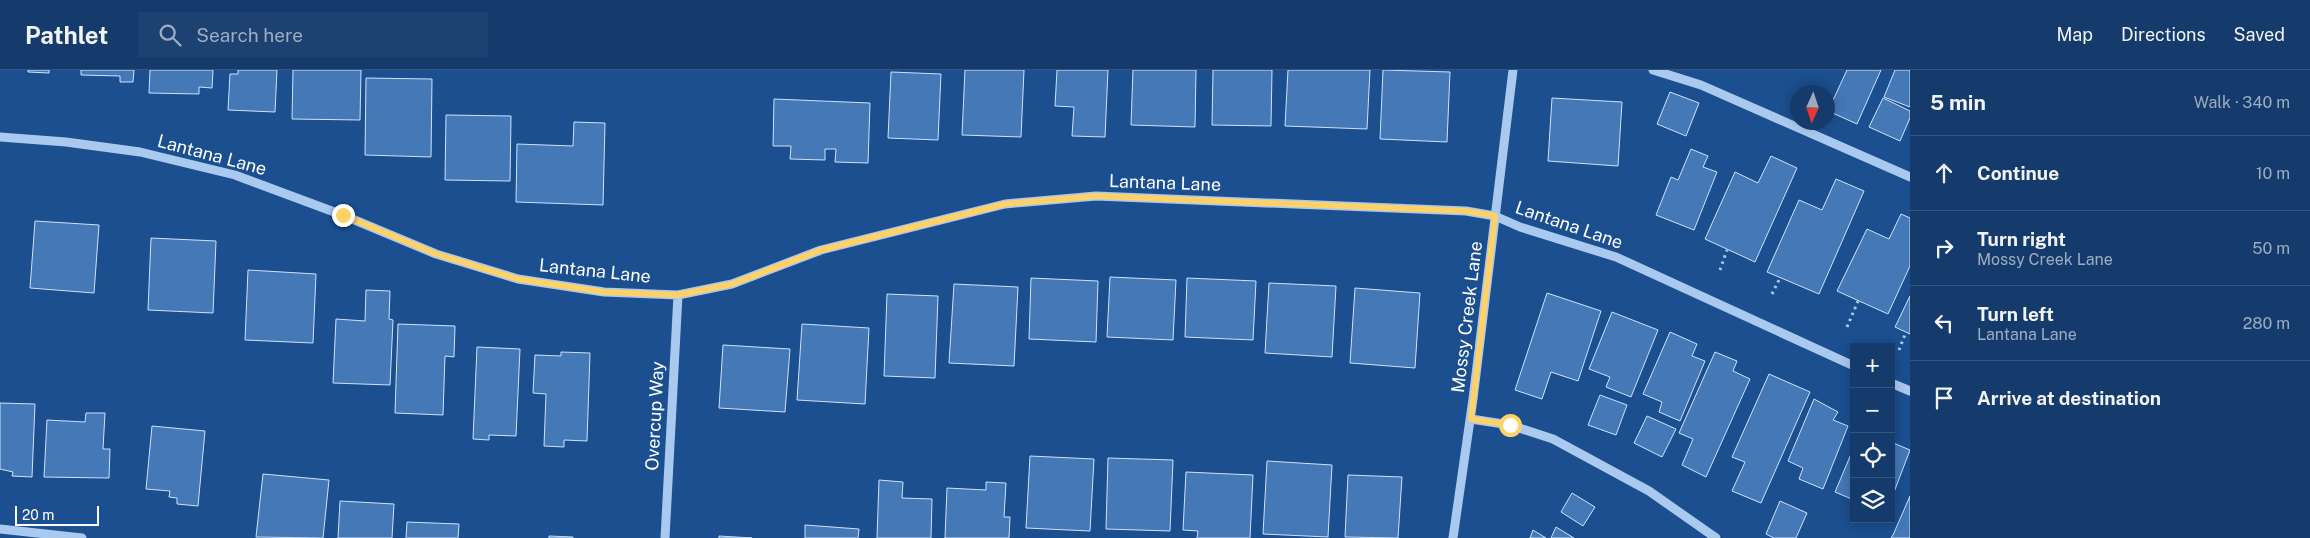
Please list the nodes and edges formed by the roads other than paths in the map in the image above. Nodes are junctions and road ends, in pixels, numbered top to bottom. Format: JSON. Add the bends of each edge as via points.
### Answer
{"nodes":[{"id":1,"x":1513,"y":70,"type":"edge"},
{"id":2,"x":1653,"y":70,"type":"edge"},
{"id":3,"x":0,"y":137,"type":"edge"},
{"id":4,"x":1910,"y":177,"type":"edge"},
{"id":5,"x":1495,"y":216,"type":"junction"},
{"id":6,"x":678,"y":295,"type":"junction"},
{"id":7,"x":1850,"y":364,"type":"edge"},
{"id":8,"x":1895,"y":385,"type":"edge"},
{"id":9,"x":1910,"y":391,"type":"edge"},
{"id":10,"x":1471,"y":419,"type":"junction"},
{"id":11,"x":0,"y":529,"type":"edge"},
{"id":12,"x":82,"y":538,"type":"edge"},
{"id":13,"x":665,"y":538,"type":"edge"},
{"id":14,"x":1453,"y":538,"type":"edge"},
{"id":15,"x":1716,"y":538,"type":"edge"}],
"edges":[{"from":1,"to":5,"type":"street","name":"Mossy Creek Lane"},
{"from":2,"to":4,"type":"street","via":[[1701,85]]},
{"from":3,"to":6,"type":"street","name":"Lantana Lane","via":[[140,152],[235,175],[436,254],[518,279],[604,292]]},
{"from":5,"to":6,"type":"street","name":"Lantana Lane","via":[[1466,211],[1096,196],[1005,204],[821,250],[732,284]]},
{"from":5,"to":7,"type":"street","name":"Lantana Lane","via":[[1616,257]]},
{"from":5,"to":10,"type":"street","name":"Mossy Creek Lane"},
{"from":6,"to":13,"type":"street","name":"Overcup Way"},
{"from":8,"to":9,"type":"street"},
{"from":10,"to":14,"type":"street","name":"Mossy Creek Lane"},
{"from":10,"to":15,"type":"street","via":[[1510,425],[1553,439],[1649,491]]},
{"from":11,"to":12,"type":"street"}]}
